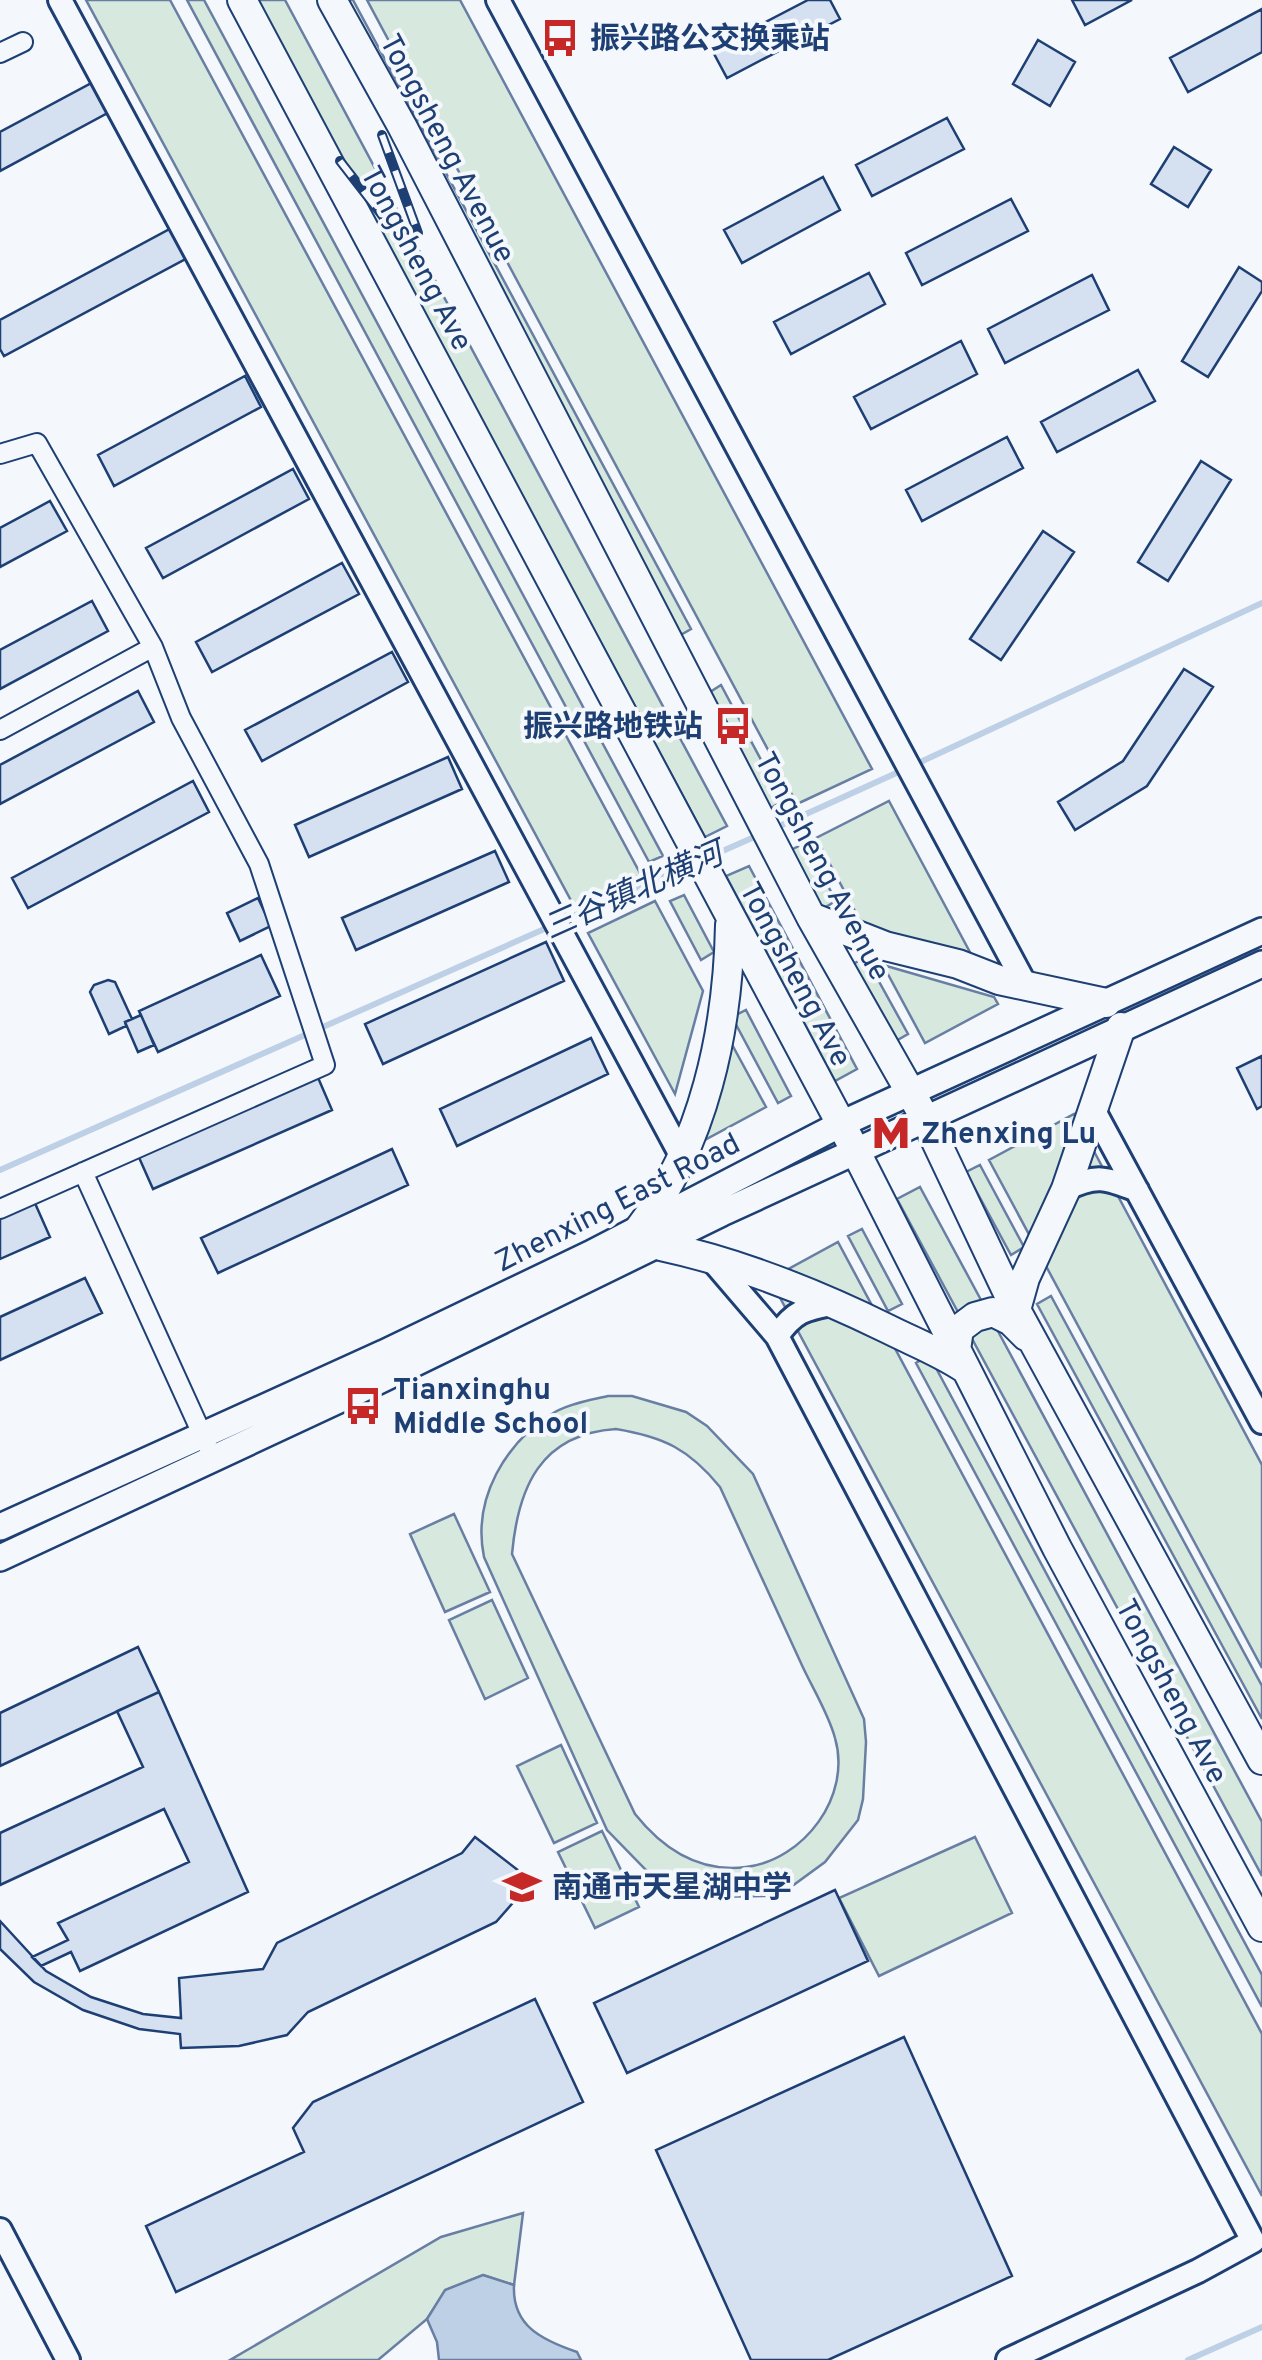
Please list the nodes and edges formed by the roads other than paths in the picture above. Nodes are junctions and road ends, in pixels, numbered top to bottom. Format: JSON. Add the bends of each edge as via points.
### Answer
{"nodes":[{"id":1,"x":60,"y":0,"type":"edge"},
{"id":2,"x":242,"y":0,"type":"edge"},
{"id":3,"x":332,"y":0,"type":"edge"},
{"id":4,"x":498,"y":0,"type":"edge"},
{"id":5,"x":22,"y":42,"type":"dead end"},
{"id":6,"x":0,"y":53,"type":"edge"},
{"id":7,"x":0,"y":454,"type":"edge"},
{"id":8,"x":154,"y":648,"type":"junction"},
{"id":9,"x":0,"y":730,"type":"edge"},
{"id":10,"x":811,"y":917,"type":"junction"},
{"id":11,"x":730,"y":918,"type":"junction"},
{"id":12,"x":1262,"y":930,"type":"edge"},
{"id":13,"x":1262,"y":964,"type":"edge"},
{"id":14,"x":1026,"y":986,"type":"junction"},
{"id":15,"x":1114,"y":1015,"type":"junction"},
{"id":16,"x":919,"y":1106,"type":"junction"},
{"id":17,"x":1094,"y":1111,"type":"junction"},
{"id":18,"x":839,"y":1125,"type":"junction"},
{"id":19,"x":856,"y":1152,"type":"junction"},
{"id":20,"x":682,"y":1156,"type":"junction"},
{"id":21,"x":82,"y":1172,"type":"junction"},
{"id":22,"x":1066,"y":1189,"type":"junction"},
{"id":23,"x":1137,"y":1190,"type":"junction"},
{"id":24,"x":0,"y":1208,"type":"edge"},
{"id":25,"x":650,"y":1237,"type":"junction"},
{"id":26,"x":709,"y":1257,"type":"junction"},
{"id":27,"x":836,"y":1303,"type":"junction"},
{"id":28,"x":1016,"y":1310,"type":"junction"},
{"id":29,"x":777,"y":1336,"type":"junction"},
{"id":30,"x":1034,"y":1344,"type":"junction"},
{"id":31,"x":961,"y":1360,"type":"junction"},
{"id":32,"x":1262,"y":1422,"type":"edge"},
{"id":33,"x":208,"y":1447,"type":"junction"},
{"id":34,"x":0,"y":1527,"type":"edge"},
{"id":35,"x":0,"y":1558,"type":"edge"},
{"id":36,"x":1262,"y":1760,"type":"edge"},
{"id":37,"x":1262,"y":1927,"type":"edge"},
{"id":38,"x":0,"y":2230,"type":"edge"},
{"id":39,"x":1257,"y":2248,"type":"edge"},
{"id":40,"x":68,"y":2360,"type":"edge"},
{"id":41,"x":1008,"y":2360,"type":"edge"}],
"edges":[{"from":1,"to":20,"type":"street"},
{"from":2,"to":11,"type":"main road","name":"Tongsheng Ave"},
{"from":3,"to":10,"type":"main road","name":"Tongsheng Avenue"},
{"from":4,"to":14,"type":"street"},
{"from":5,"to":6,"type":"street"},
{"from":7,"to":8,"type":"street","via":[[37,443]]},
{"from":8,"to":9,"type":"street"},
{"from":8,"to":21,"type":"street","via":[[181,718],[259,864],[325,1064]]},
{"from":10,"to":14,"type":"main road","via":[[884,946]]},
{"from":10,"to":16,"type":"main road","name":"Tongsheng Avenue"},
{"from":11,"to":18,"type":"main road","name":"Tongsheng Ave"},
{"from":11,"to":20,"type":"main road","via":[[723,1025]]},
{"from":12,"to":15,"type":"main road","name":"Zhenxing East Road"},
{"from":13,"to":15,"type":"main road","name":"Zhenxing East Road"},
{"from":14,"to":15,"type":"main road"},
{"from":15,"to":16,"type":"main road","name":"Zhenxing East Road"},
{"from":15,"to":17,"type":"main road"},
{"from":16,"to":18,"type":"main road","name":"Zhenxing East Road"},
{"from":16,"to":19,"type":"main road","name":"Zhenxing East Road"},
{"from":16,"to":28,"type":"main road","name":"Tongsheng Avenue"},
{"from":17,"to":22,"type":"main road"},
{"from":17,"to":23,"type":"street"},
{"from":18,"to":19,"type":"main road","name":"Tongsheng Ave"},
{"from":18,"to":25,"type":"main road","name":"Zhenxing East Road"},
{"from":19,"to":25,"type":"main road","name":"Zhenxing East Road","via":[[722,1213]]},
{"from":19,"to":31,"type":"main road","name":"Tongsheng Ave"},
{"from":20,"to":25,"type":"main road"},
{"from":21,"to":24,"type":"street"},
{"from":21,"to":33,"type":"street"},
{"from":22,"to":23,"type":"street","via":[[1107,1178]]},
{"from":22,"to":28,"type":"main road"},
{"from":23,"to":32,"type":"street"},
{"from":25,"to":26,"type":"main road"},
{"from":25,"to":33,"type":"main road","name":"Zhenxing East Road","via":[[384,1353]]},
{"from":26,"to":27,"type":"main road"},
{"from":26,"to":29,"type":"street"},
{"from":27,"to":29,"type":"street","via":[[791,1316]]},
{"from":27,"to":31,"type":"main road"},
{"from":28,"to":30,"type":"main road","name":"Tongsheng Avenue"},
{"from":29,"to":39,"type":"street"},
{"from":30,"to":31,"type":"main road","via":[[993,1312],[959,1329]]},
{"from":30,"to":36,"type":"main road","name":"Tongsheng Avenue"},
{"from":31,"to":37,"type":"main road","name":"Tongsheng Ave"},
{"from":33,"to":34,"type":"main road","name":"Zhenxing East Road"},
{"from":33,"to":35,"type":"main road","name":"Zhenxing East Road"},
{"from":38,"to":40,"type":"street"},
{"from":39,"to":41,"type":"street"}]}
